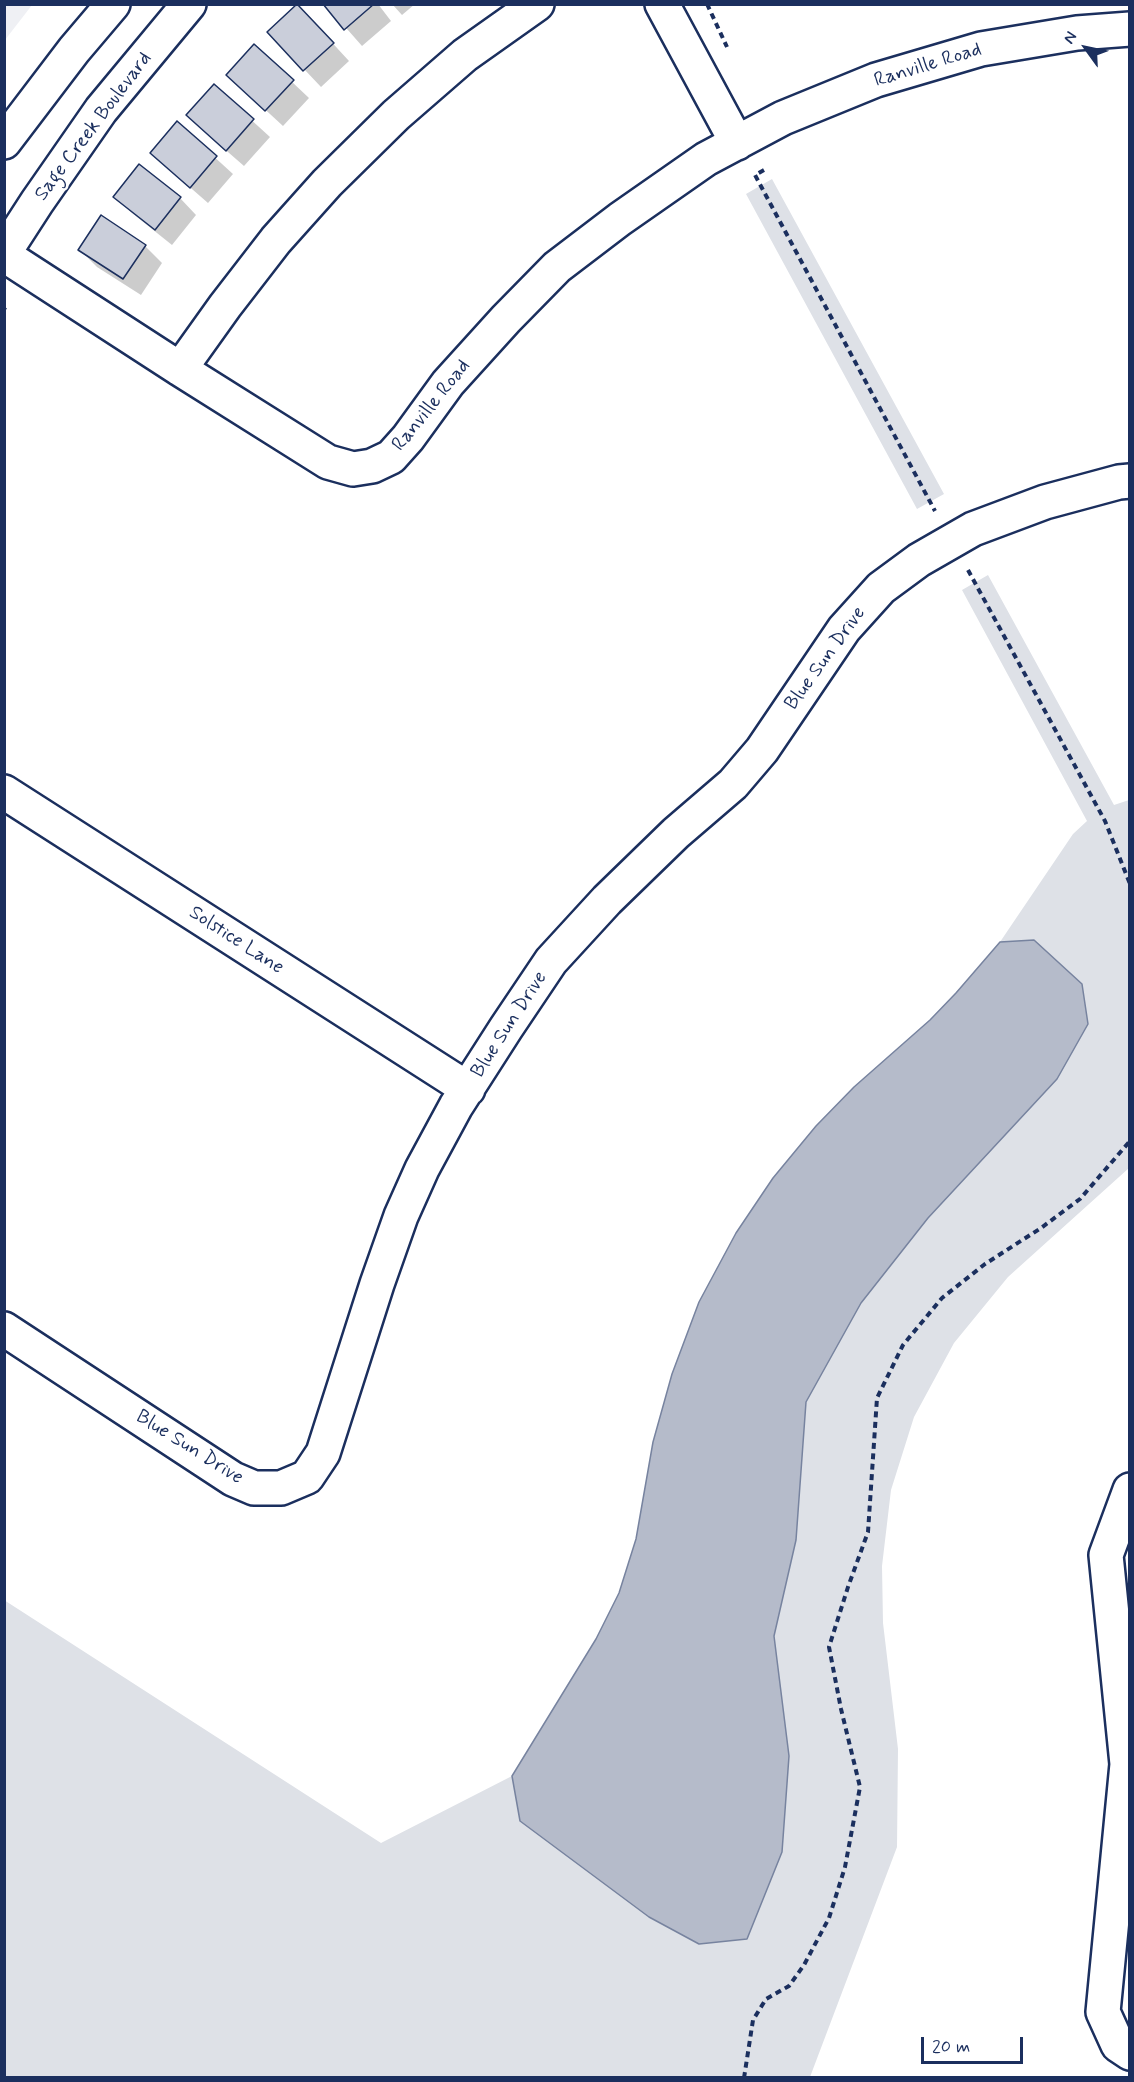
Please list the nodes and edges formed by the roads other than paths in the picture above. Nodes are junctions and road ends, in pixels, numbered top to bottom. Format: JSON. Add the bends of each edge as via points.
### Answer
{"nodes":[{"id":1,"x":113,"y":4,"type":"edge"},
{"id":2,"x":189,"y":4,"type":"edge"},
{"id":3,"x":537,"y":4,"type":"edge"},
{"id":4,"x":662,"y":4,"type":"edge"},
{"id":5,"x":1130,"y":29,"type":"edge"},
{"id":6,"x":4,"y":142,"type":"edge"},
{"id":7,"x":737,"y":142,"type":"junction"},
{"id":8,"x":4,"y":254,"type":"edge"},
{"id":9,"x":180,"y":369,"type":"junction"},
{"id":10,"x":1130,"y":481,"type":"edge"},
{"id":11,"x":4,"y":792,"type":"edge"},
{"id":12,"x":468,"y":1089,"type":"junction"},
{"id":13,"x":4,"y":1329,"type":"edge"},
{"id":14,"x":1130,"y":1490,"type":"edge"},
{"id":15,"x":1130,"y":2053,"type":"edge"}],
"edges":[{"from":1,"to":6,"type":"street"},
{"from":2,"to":8,"type":"street","name":"Sage Creek Boulevard","via":[[101,110]]},
{"from":3,"to":9,"type":"street","via":[[465,55],[327,183],[269,250]]},
{"from":4,"to":7,"type":"street"},
{"from":5,"to":7,"type":"street","name":"Ranville Road","via":[[1077,33],[981,49],[876,80],[783,118]]},
{"from":7,"to":9,"type":"street","name":"Ranville Road","via":[[706,159],[556,267],[448,383],[408,438],[391,456],[372,466],[353,469],[328,462]]},
{"from":8,"to":9,"type":"street","name":"Ranville Road"},
{"from":10,"to":12,"type":"street","name":"Blue Sun Drive","via":[[1045,502],[973,529],[919,560],[881,588],[844,629],[762,750],[733,784],[607,900],[551,962]]},
{"from":11,"to":12,"type":"street","name":"Solstice Lane"},
{"from":12,"to":13,"type":"street","name":"Blue Sun Drive","via":[[401,1215],[323,1453],[306,1477],[281,1488],[255,1488],[233,1479]]},
{"from":14,"to":15,"type":"street","via":[[1106,1555],[1127,1764],[1103,2012],[1118,2045]]}]}
